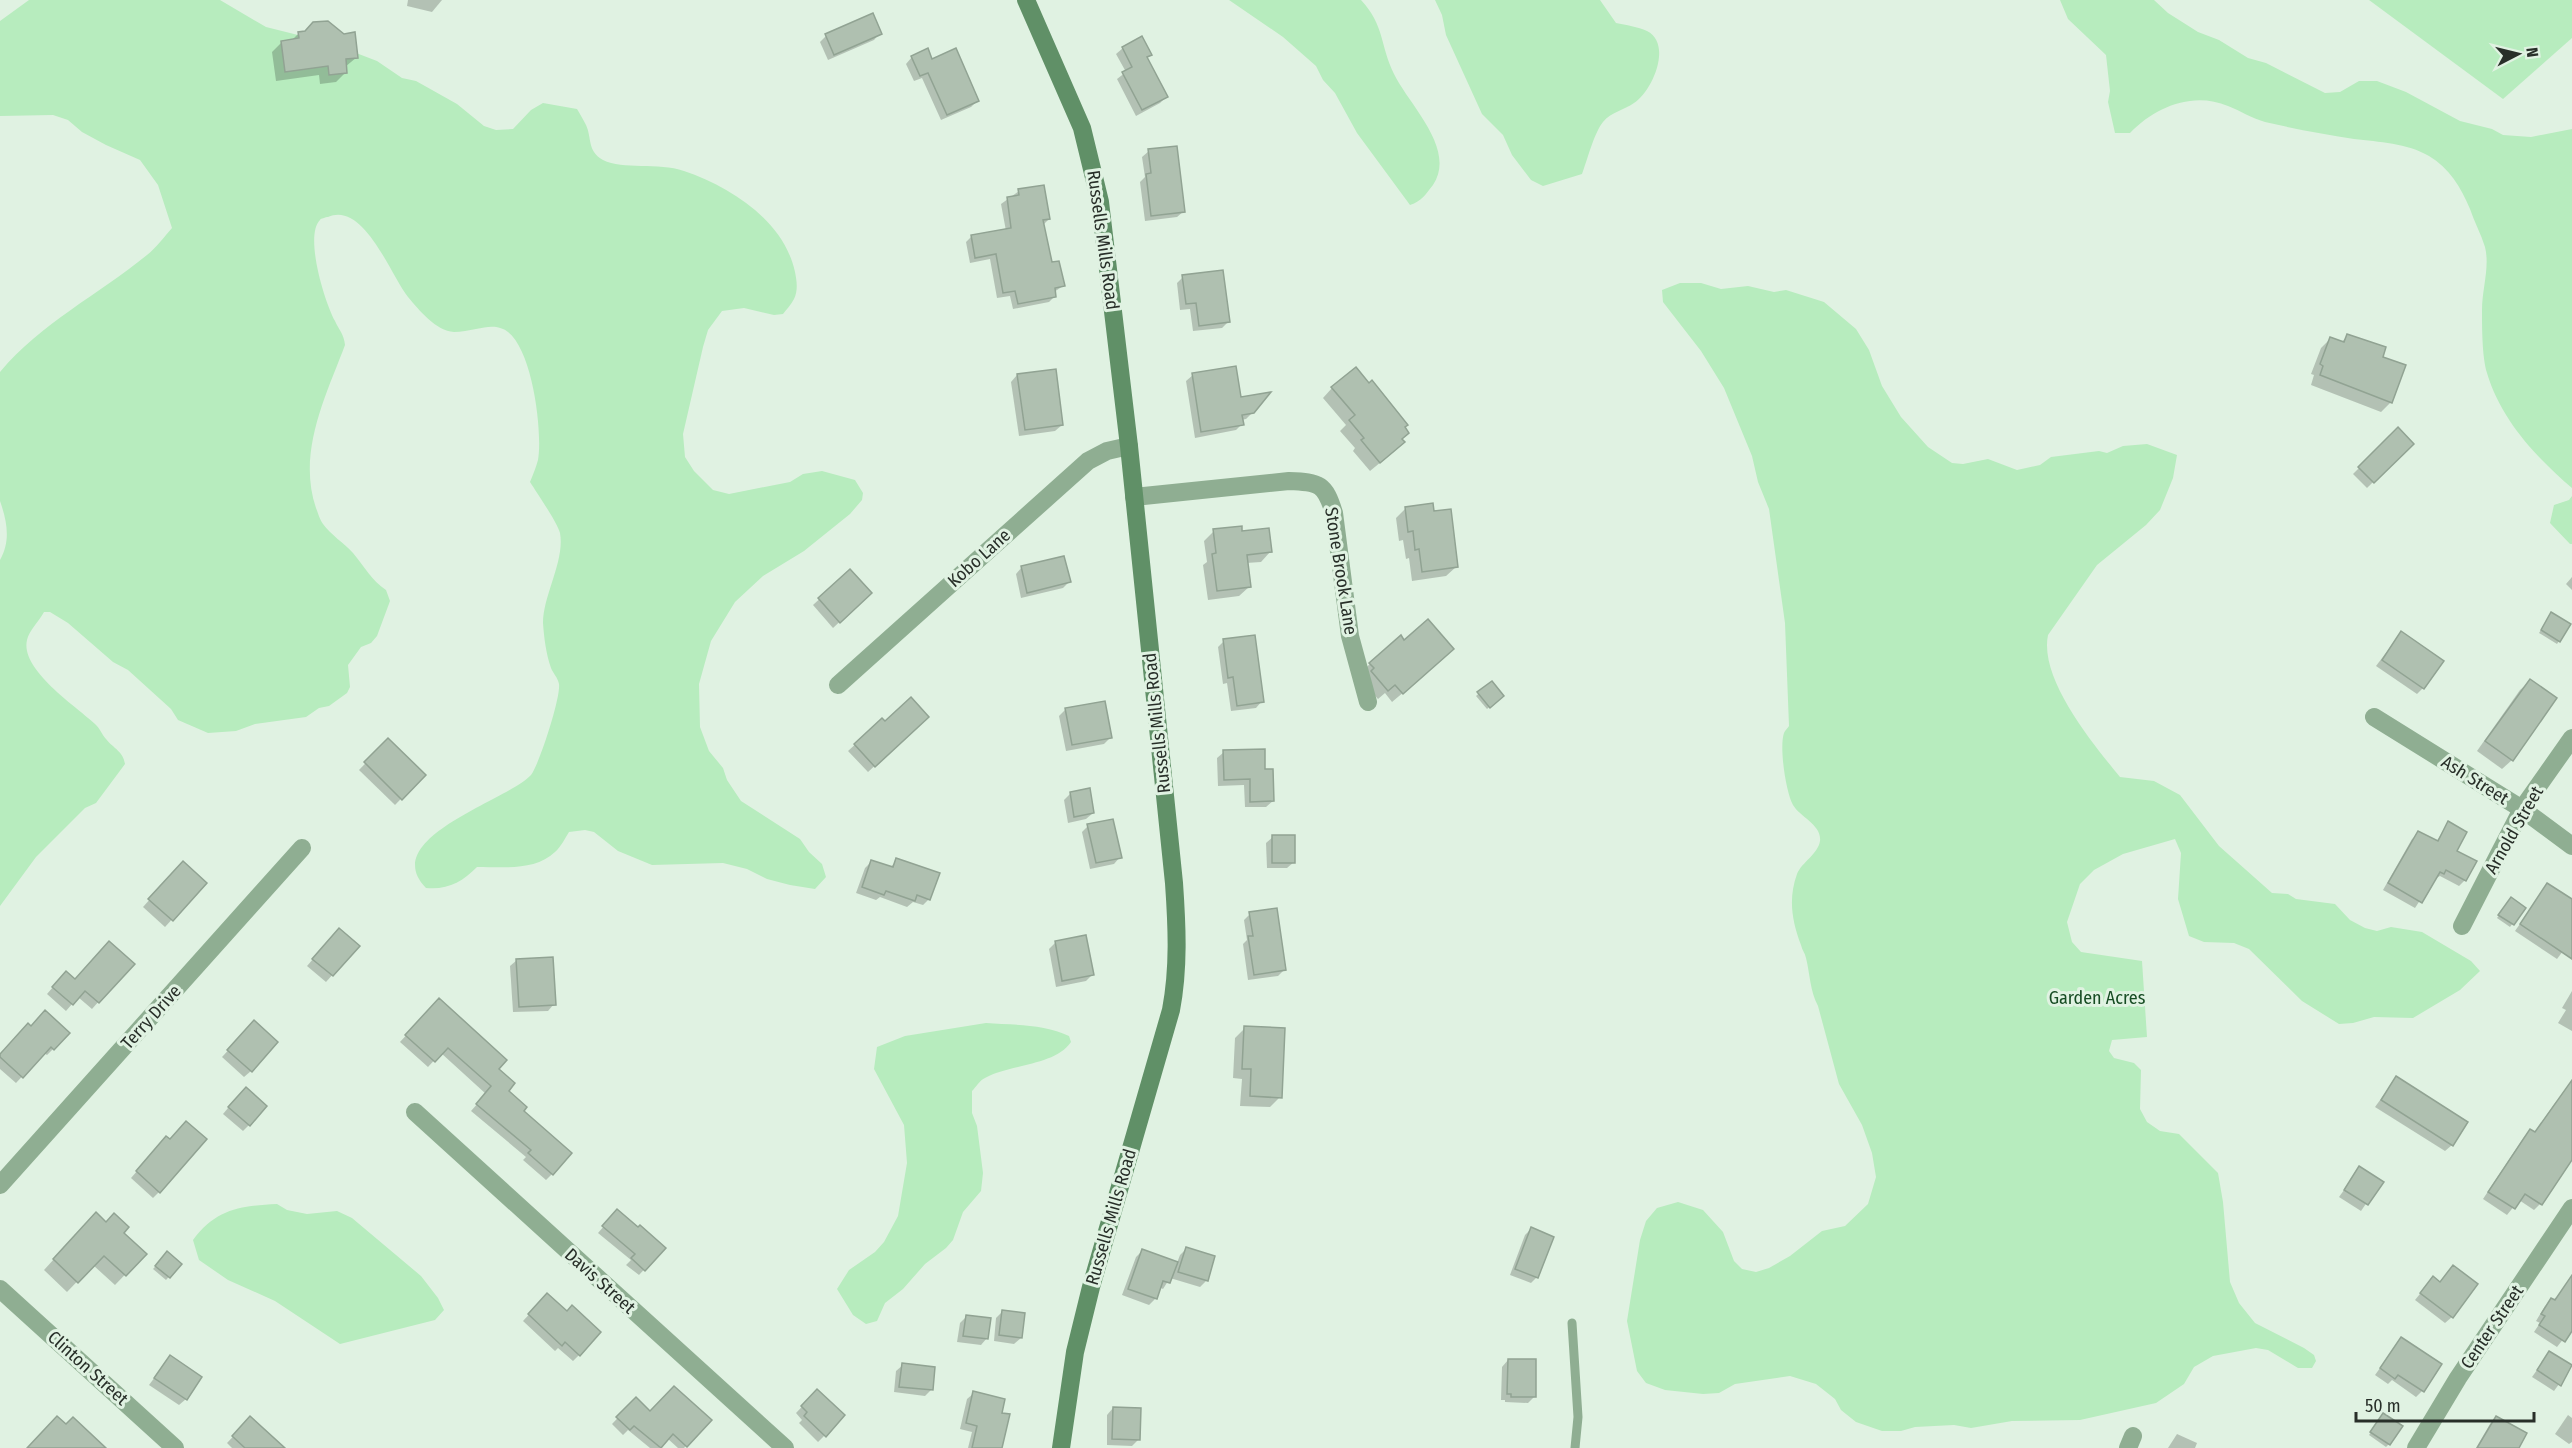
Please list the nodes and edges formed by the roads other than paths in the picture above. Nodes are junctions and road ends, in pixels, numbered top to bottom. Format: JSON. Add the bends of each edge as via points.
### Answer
{"nodes":[{"id":1,"x":1026,"y":0,"type":"edge"},
{"id":2,"x":1129,"y":446,"type":"junction"},
{"id":3,"x":1134,"y":497,"type":"junction"},
{"id":4,"x":838,"y":685,"type":"dead end"},
{"id":5,"x":1368,"y":702,"type":"dead end"},
{"id":6,"x":2374,"y":717,"type":"dead end"},
{"id":7,"x":2572,"y":738,"type":"edge"},
{"id":8,"x":2522,"y":809,"type":"junction"},
{"id":9,"x":2572,"y":846,"type":"edge"},
{"id":10,"x":302,"y":848,"type":"dead end"},
{"id":11,"x":2462,"y":926,"type":"dead end"},
{"id":12,"x":415,"y":1112,"type":"dead end"},
{"id":13,"x":0,"y":1185,"type":"edge"},
{"id":14,"x":2572,"y":1208,"type":"edge"},
{"id":15,"x":0,"y":1288,"type":"edge"},
{"id":16,"x":1572,"y":1323,"type":"dead end"},
{"id":17,"x":175,"y":1448,"type":"edge"},
{"id":18,"x":785,"y":1448,"type":"edge"},
{"id":19,"x":1062,"y":1448,"type":"edge"},
{"id":20,"x":1575,"y":1448,"type":"edge"},
{"id":21,"x":2416,"y":1448,"type":"edge"}],
"edges":[{"from":1,"to":2,"type":"main road","name":"Russells Mills Road","via":[[1090,154],[1105,230]]},
{"from":2,"to":3,"type":"main road","name":"Russells Mills Road"},
{"from":2,"to":4,"type":"street","name":"Kobo Lane","via":[[1088,461]]},
{"from":3,"to":5,"type":"street","name":"Stone Brook Lane","via":[[1290,481],[1323,487],[1334,513],[1350,636]]},
{"from":3,"to":19,"type":"main road","name":"Russells Mills Road","via":[[1175,891],[1175,987],[1075,1352]]},
{"from":6,"to":8,"type":"street","name":"Ash Street"},
{"from":7,"to":8,"type":"street","name":"Arnold Street"},
{"from":8,"to":9,"type":"street","name":"Ash Street"},
{"from":8,"to":11,"type":"street","name":"Arnold Street"},
{"from":10,"to":13,"type":"street","name":"Terry Drive"},
{"from":12,"to":18,"type":"street","name":"Davis Street"},
{"from":14,"to":21,"type":"street","name":"Center Street"},
{"from":15,"to":17,"type":"street","name":"Clinton Street"},
{"from":16,"to":20,"type":"lane","via":[[1578,1417]]}]}
